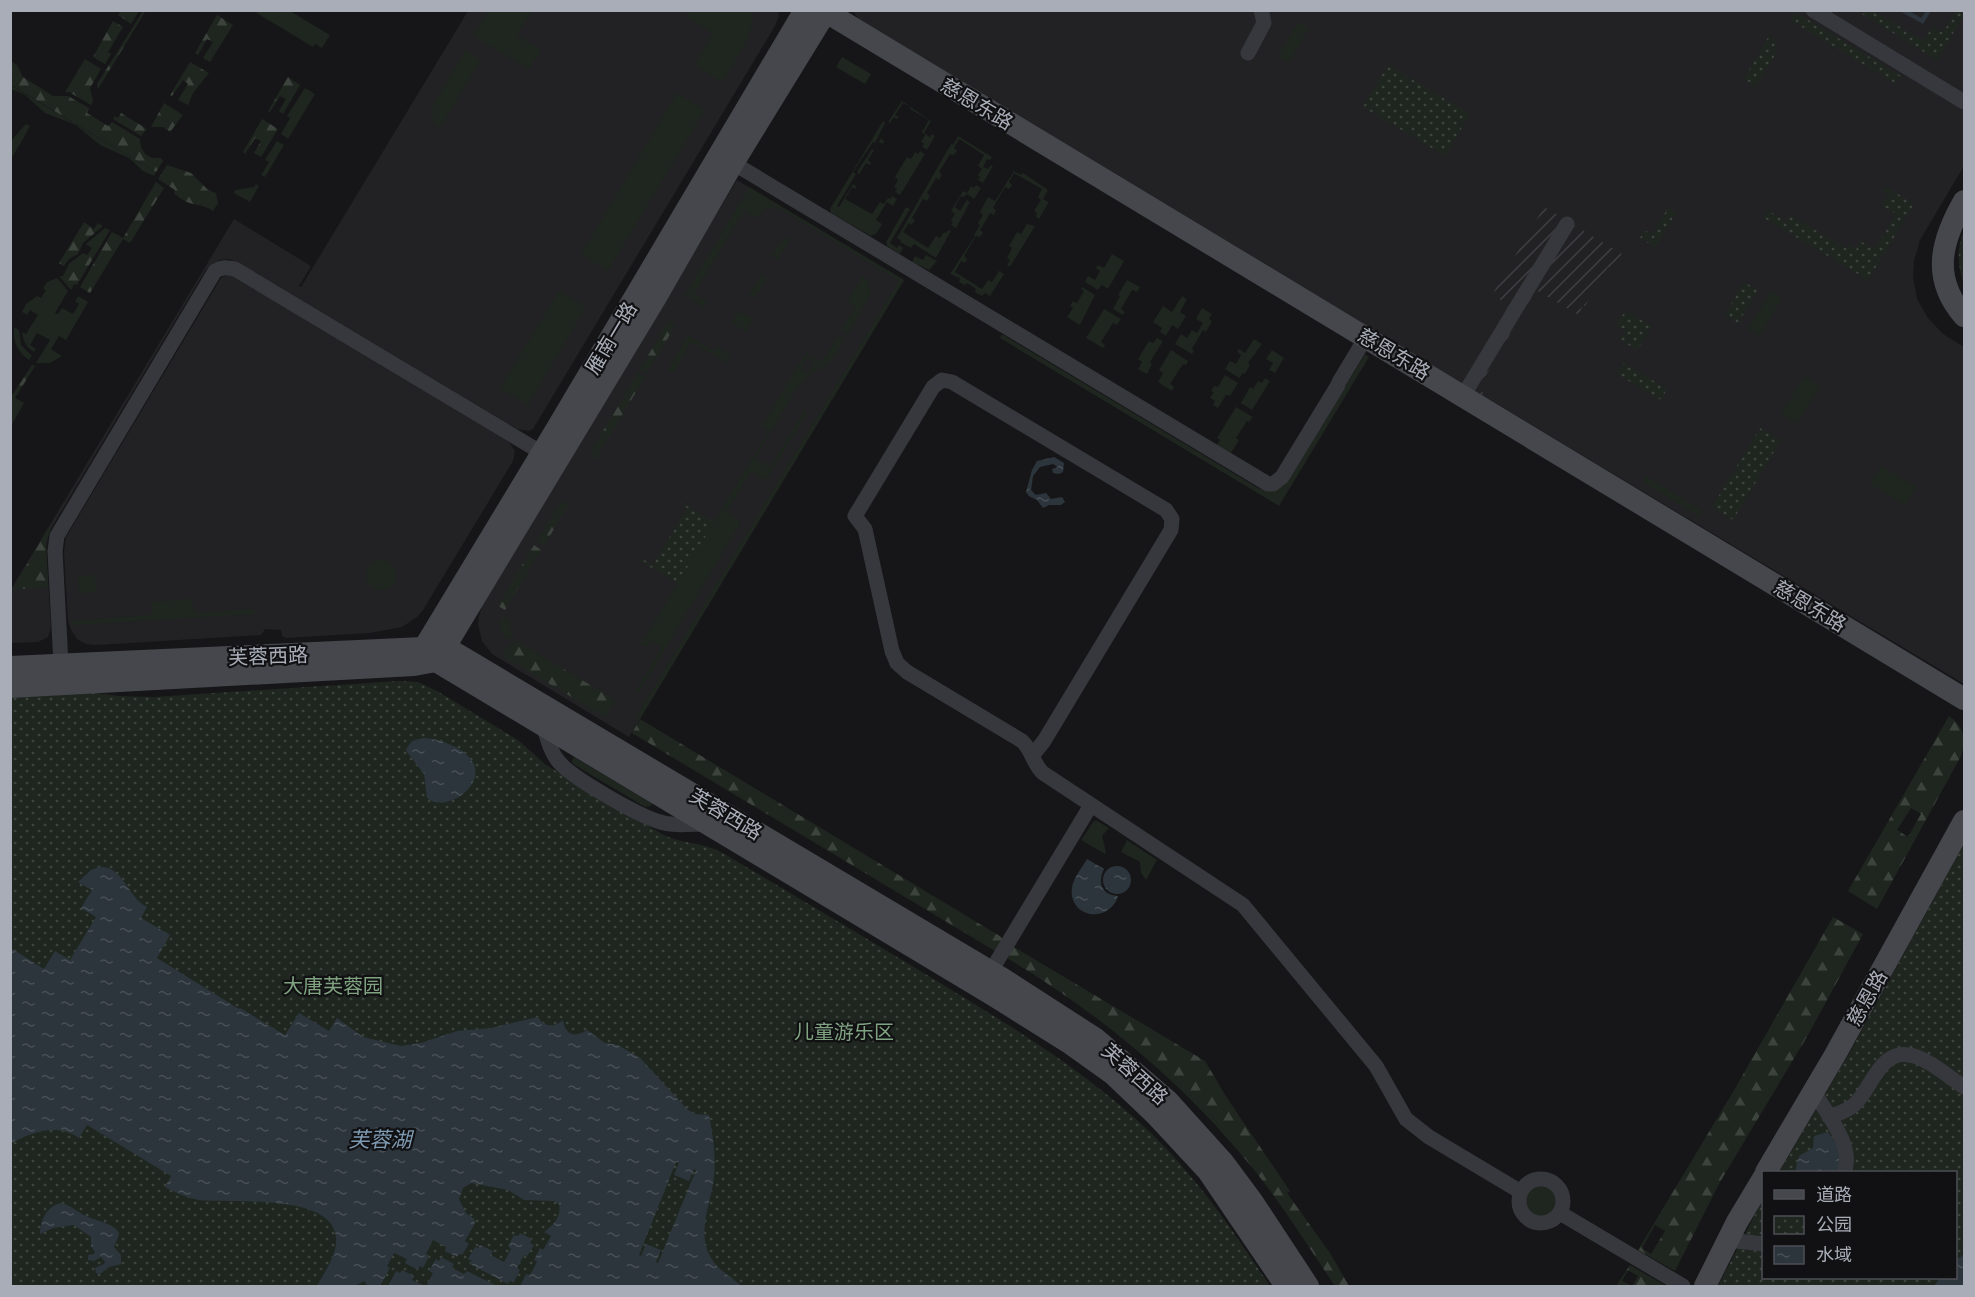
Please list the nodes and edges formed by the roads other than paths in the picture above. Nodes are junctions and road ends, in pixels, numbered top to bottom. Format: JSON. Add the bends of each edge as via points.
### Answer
{"nodes":[{"id":1,"x":1261,"y":10,"type":"edge"},
{"id":2,"x":1813,"y":10,"type":"edge"},
{"id":3,"x":820,"y":11,"type":"edge"},
{"id":4,"x":1248,"y":53,"type":"dead end"},
{"id":5,"x":1965,"y":102,"type":"edge"},
{"id":6,"x":733,"y":163,"type":"junction"},
{"id":7,"x":1965,"y":201,"type":"edge"},
{"id":8,"x":1567,"y":224,"type":"dead end"},
{"id":9,"x":1965,"y":316,"type":"edge"},
{"id":10,"x":1366,"y":337,"type":"junction"},
{"id":11,"x":1463,"y":396,"type":"junction"},
{"id":12,"x":542,"y":453,"type":"junction"},
{"id":13,"x":430,"y":655,"type":"junction"},
{"id":14,"x":61,"y":664,"type":"junction"},
{"id":15,"x":10,"y":667,"type":"edge"},
{"id":16,"x":10,"y":687,"type":"edge"},
{"id":17,"x":1965,"y":699,"type":"edge"},
{"id":18,"x":1032,"y":756,"type":"junction"},
{"id":19,"x":1091,"y":805,"type":"junction"},
{"id":20,"x":1965,"y":821,"type":"edge"},
{"id":21,"x":991,"y":971,"type":"junction"},
{"id":22,"x":1965,"y":1087,"type":"edge"},
{"id":23,"x":1814,"y":1092,"type":"junction"},
{"id":24,"x":1829,"y":1117,"type":"junction"},
{"id":25,"x":1767,"y":1171,"type":"edge"},
{"id":26,"x":1845,"y":1171,"type":"edge"},
{"id":27,"x":1762,"y":1180,"type":"edge"},
{"id":28,"x":1521,"y":1192,"type":"junction"},
{"id":29,"x":1560,"y":1213,"type":"junction"},
{"id":30,"x":1728,"y":1240,"type":"junction"},
{"id":31,"x":1762,"y":1244,"type":"edge"},
{"id":32,"x":1286,"y":1287,"type":"edge"},
{"id":33,"x":1308,"y":1287,"type":"edge"},
{"id":34,"x":1683,"y":1287,"type":"edge"},
{"id":35,"x":1705,"y":1287,"type":"edge"}],
"edges":[{"from":1,"to":4,"type":"street","via":[[1264,23]]},
{"from":2,"to":5,"type":"street"},
{"from":3,"to":6,"type":"main road","name":"雁南一路"},
{"from":3,"to":10,"type":"main road","name":"慈恩东路"},
{"from":3,"to":12,"type":"main road","name":"雁南一路"},
{"from":6,"to":10,"type":"street","via":[[1268,484],[1282,477]]},
{"from":6,"to":13,"type":"main road","name":"雁南一路","via":[[656,297]]},
{"from":7,"to":9,"type":"main road","via":[[1948,231],[1943,263],[1947,287]]},
{"from":8,"to":11,"type":"street"},
{"from":10,"to":11,"type":"main road","name":"慈恩东路"},
{"from":11,"to":17,"type":"main road","name":"慈恩东路"},
{"from":12,"to":13,"type":"main road","name":"雁南一路"},
{"from":12,"to":14,"type":"street","via":[[235,269],[220,268],[214,271],[57,536]]},
{"from":13,"to":14,"type":"main road","name":"芙蓉西路"},
{"from":13,"to":16,"type":"main road","name":"芙蓉西路"},
{"from":13,"to":21,"type":"main road","name":"芙蓉西路"},
{"from":13,"to":32,"type":"main road","name":"芙蓉西路","via":[[993,995],[1113,1074],[1208,1171]]},
{"from":14,"to":15,"type":"main road","name":"芙蓉西路"},
{"from":18,"to":18,"type":"street","via":[[1020,740],[897,663],[866,531],[855,516],[933,387],[942,380],[961,387],[1166,510],[1172,519],[1165,540]]},
{"from":18,"to":19,"type":"street","via":[[1041,772]]},
{"from":19,"to":21,"type":"street"},
{"from":19,"to":28,"type":"street","via":[[1245,907],[1376,1066],[1406,1119]]},
{"from":20,"to":23,"type":"main road","name":"慈恩路"},
{"from":21,"to":33,"type":"main road","name":"芙蓉西路","via":[[1096,1039],[1168,1101],[1223,1162]]},
{"from":22,"to":24,"type":"street","via":[[1920,1059],[1899,1055],[1880,1068],[1853,1105]]},
{"from":23,"to":24,"type":"street"},
{"from":23,"to":25,"type":"main road","name":"慈恩路"},
{"from":24,"to":26,"type":"street","via":[[1847,1152]]},
{"from":27,"to":30,"type":"main road"},
{"from":28,"to":29,"type":"street","via":[[1520,1207],[1530,1220],[1545,1223]]},
{"from":28,"to":29,"type":"street","via":[[1536,1180],[1553,1182],[1563,1196]]},
{"from":29,"to":34,"type":"street"},
{"from":30,"to":31,"type":"street"},
{"from":30,"to":35,"type":"main road"}]}
